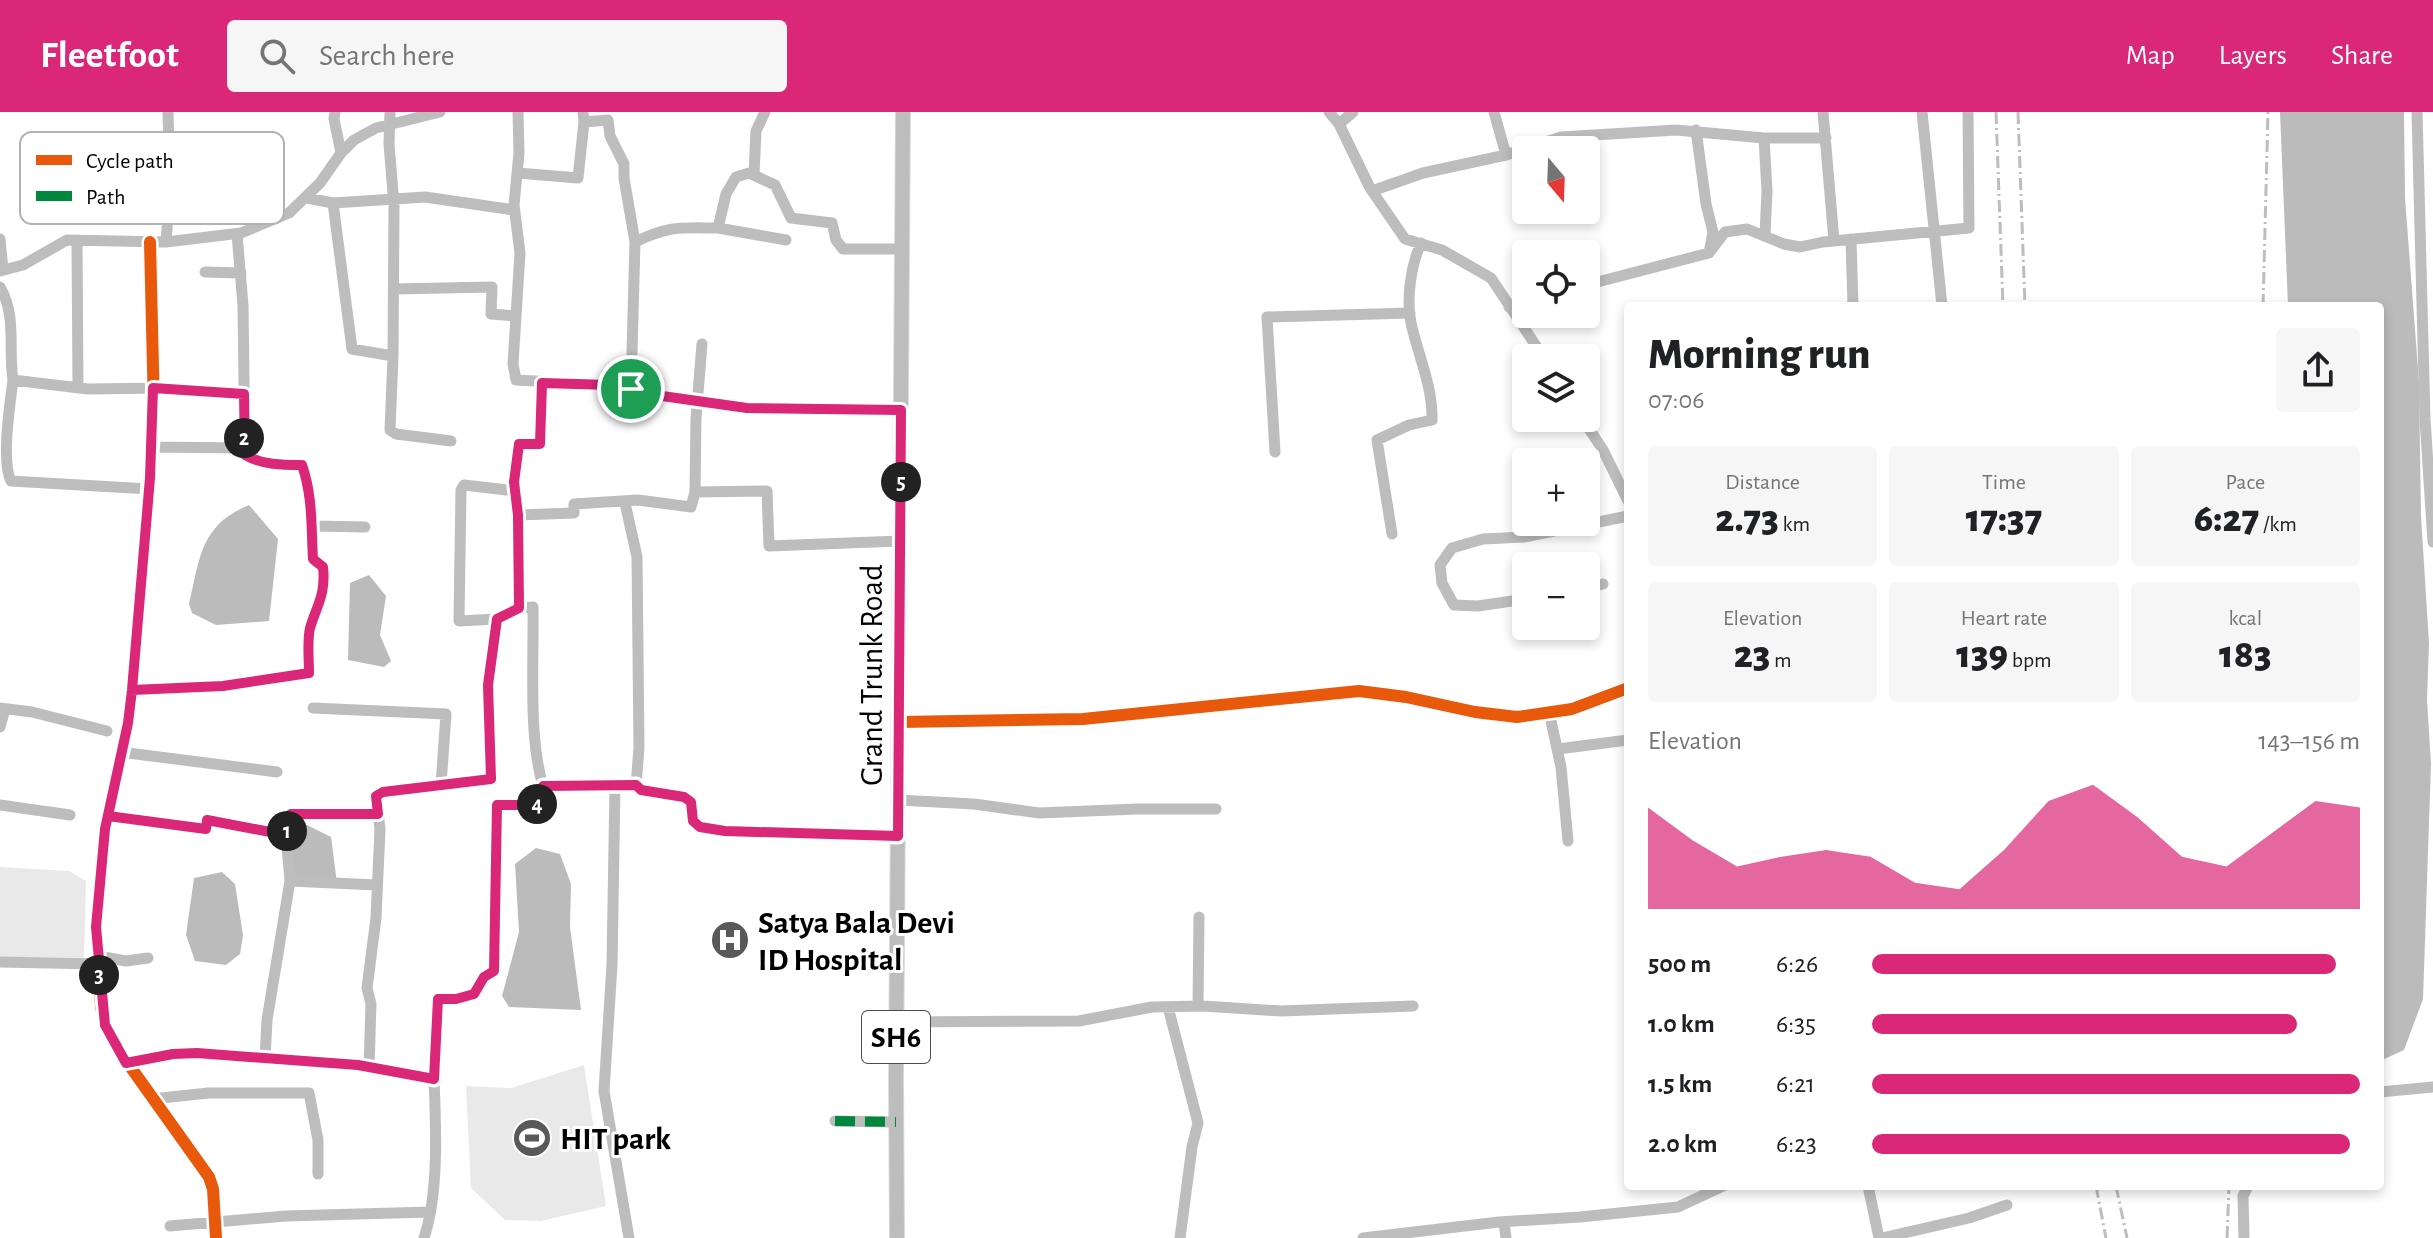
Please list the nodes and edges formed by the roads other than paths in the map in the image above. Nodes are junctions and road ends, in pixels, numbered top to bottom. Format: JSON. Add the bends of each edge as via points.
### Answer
{"nodes":[{"id":1,"x":168,"y":112,"type":"edge"},
{"id":2,"x":335,"y":112,"type":"edge"},
{"id":3,"x":390,"y":112,"type":"edge"},
{"id":4,"x":440,"y":112,"type":"edge"},
{"id":5,"x":518,"y":112,"type":"edge"},
{"id":6,"x":765,"y":112,"type":"edge"},
{"id":7,"x":903,"y":112,"type":"edge"},
{"id":8,"x":1329,"y":112,"type":"edge"},
{"id":9,"x":1353,"y":112,"type":"edge"},
{"id":10,"x":1494,"y":112,"type":"edge"},
{"id":11,"x":1823,"y":112,"type":"edge"},
{"id":12,"x":1922,"y":112,"type":"edge"},
{"id":13,"x":1968,"y":112,"type":"edge"},
{"id":14,"x":2417,"y":112,"type":"edge"},
{"id":15,"x":584,"y":117,"type":"edge"},
{"id":16,"x":1339,"y":124,"type":"junction"},
{"id":17,"x":388,"y":126,"type":"junction"},
{"id":18,"x":1696,"y":130,"type":"junction"},
{"id":19,"x":169,"y":132,"type":"edge"},
{"id":20,"x":1764,"y":138,"type":"junction"},
{"id":21,"x":1826,"y":138,"type":"junction"},
{"id":22,"x":341,"y":153,"type":"junction"},
{"id":23,"x":1506,"y":155,"type":"junction"},
{"id":24,"x":518,"y":173,"type":"junction"},
{"id":25,"x":754,"y":175,"type":"junction"},
{"id":26,"x":2419,"y":188,"type":"junction"},
{"id":27,"x":2433,"y":189,"type":"edge"},
{"id":28,"x":1372,"y":191,"type":"junction"},
{"id":29,"x":307,"y":198,"type":"junction"},
{"id":30,"x":394,"y":199,"type":"junction"},
{"id":31,"x":333,"y":203,"type":"junction"},
{"id":32,"x":514,"y":210,"type":"junction"},
{"id":33,"x":284,"y":215,"type":"edge"},
{"id":34,"x":167,"y":224,"type":"edge"},
{"id":35,"x":262,"y":224,"type":"edge"},
{"id":36,"x":718,"y":228,"type":"junction"},
{"id":37,"x":1934,"y":230,"type":"junction"},
{"id":38,"x":237,"y":234,"type":"junction"},
{"id":39,"x":1765,"y":235,"type":"junction"},
{"id":40,"x":0,"y":239,"type":"edge"},
{"id":41,"x":1851,"y":239,"type":"junction"},
{"id":42,"x":77,"y":240,"type":"junction"},
{"id":43,"x":786,"y":240,"type":"dead end"},
{"id":44,"x":1834,"y":241,"type":"junction"},
{"id":45,"x":150,"y":242,"type":"junction"},
{"id":46,"x":166,"y":242,"type":"junction"},
{"id":47,"x":635,"y":242,"type":"junction"},
{"id":48,"x":1421,"y":243,"type":"junction"},
{"id":49,"x":901,"y":249,"type":"junction"},
{"id":50,"x":1709,"y":253,"type":"junction"},
{"id":51,"x":1,"y":271,"type":"edge"},
{"id":52,"x":205,"y":272,"type":"dead end"},
{"id":53,"x":241,"y":273,"type":"junction"},
{"id":54,"x":1600,"y":281,"type":"edge"},
{"id":55,"x":0,"y":287,"type":"edge"},
{"id":56,"x":394,"y":289,"type":"junction"},
{"id":57,"x":1853,"y":302,"type":"edge"},
{"id":58,"x":1942,"y":302,"type":"edge"},
{"id":59,"x":1512,"y":306,"type":"edge"},
{"id":60,"x":1509,"y":307,"type":"junction"},
{"id":61,"x":1410,"y":313,"type":"junction"},
{"id":62,"x":516,"y":316,"type":"junction"},
{"id":63,"x":702,"y":344,"type":"dead end"},
{"id":64,"x":1534,"y":344,"type":"edge"},
{"id":65,"x":393,"y":356,"type":"junction"},
{"id":66,"x":13,"y":380,"type":"junction"},
{"id":67,"x":542,"y":383,"type":"junction"},
{"id":68,"x":78,"y":388,"type":"junction"},
{"id":69,"x":153,"y":388,"type":"junction"},
{"id":70,"x":631,"y":389,"type":"junction"},
{"id":71,"x":244,"y":394,"type":"junction"},
{"id":72,"x":697,"y":401,"type":"junction"},
{"id":73,"x":901,"y":410,"type":"junction"},
{"id":74,"x":2429,"y":419,"type":"edge"},
{"id":75,"x":1591,"y":432,"type":"edge"},
{"id":76,"x":451,"y":441,"type":"dead end"},
{"id":77,"x":151,"y":447,"type":"junction"},
{"id":78,"x":243,"y":448,"type":"junction"},
{"id":79,"x":1275,"y":452,"type":"dead end"},
{"id":80,"x":4,"y":474,"type":"edge"},
{"id":81,"x":149,"y":489,"type":"junction"},
{"id":82,"x":515,"y":491,"type":"junction"},
{"id":83,"x":695,"y":492,"type":"junction"},
{"id":84,"x":1624,"y":493,"type":"edge"},
{"id":85,"x":625,"y":503,"type":"junction"},
{"id":86,"x":518,"y":515,"type":"junction"},
{"id":87,"x":1624,"y":517,"type":"edge"},
{"id":88,"x":1600,"y":521,"type":"edge"},
{"id":89,"x":313,"y":526,"type":"junction"},
{"id":90,"x":365,"y":527,"type":"dead end"},
{"id":91,"x":1392,"y":534,"type":"dead end"},
{"id":92,"x":1512,"y":536,"type":"edge"},
{"id":93,"x":900,"y":541,"type":"junction"},
{"id":94,"x":2433,"y":542,"type":"edge"},
{"id":95,"x":1603,"y":584,"type":"dead end"},
{"id":96,"x":1600,"y":585,"type":"edge"},
{"id":97,"x":1512,"y":601,"type":"edge"},
{"id":98,"x":519,"y":608,"type":"junction"},
{"id":99,"x":497,"y":619,"type":"junction"},
{"id":100,"x":132,"y":690,"type":"junction"},
{"id":101,"x":1624,"y":690,"type":"edge"},
{"id":102,"x":2,"y":708,"type":"edge"},
{"id":103,"x":313,"y":708,"type":"dead end"},
{"id":104,"x":1549,"y":712,"type":"junction"},
{"id":105,"x":899,"y":722,"type":"junction"},
{"id":106,"x":0,"y":727,"type":"edge"},
{"id":107,"x":107,"y":731,"type":"dead end"},
{"id":108,"x":1624,"y":741,"type":"edge"},
{"id":109,"x":1558,"y":749,"type":"junction"},
{"id":110,"x":120,"y":752,"type":"junction"},
{"id":111,"x":277,"y":772,"type":"dead end"},
{"id":112,"x":441,"y":785,"type":"junction"},
{"id":113,"x":615,"y":785,"type":"junction"},
{"id":114,"x":636,"y":785,"type":"junction"},
{"id":115,"x":543,"y":786,"type":"junction"},
{"id":116,"x":898,"y":800,"type":"junction"},
{"id":117,"x":0,"y":805,"type":"edge"},
{"id":118,"x":1216,"y":809,"type":"dead end"},
{"id":119,"x":378,"y":814,"type":"junction"},
{"id":120,"x":70,"y":815,"type":"dead end"},
{"id":121,"x":108,"y":816,"type":"junction"},
{"id":122,"x":286,"y":835,"type":"junction"},
{"id":123,"x":898,"y":836,"type":"junction"},
{"id":124,"x":1568,"y":841,"type":"dead end"},
{"id":125,"x":290,"y":881,"type":"junction"},
{"id":126,"x":377,"y":885,"type":"junction"},
{"id":127,"x":1199,"y":917,"type":"dead end"},
{"id":128,"x":148,"y":958,"type":"dead end"},
{"id":129,"x":98,"y":960,"type":"junction"},
{"id":130,"x":0,"y":962,"type":"edge"},
{"id":131,"x":1198,"y":1006,"type":"junction"},
{"id":132,"x":1413,"y":1006,"type":"dead end"},
{"id":133,"x":1168,"y":1007,"type":"junction"},
{"id":134,"x":896,"y":1022,"type":"junction"},
{"id":135,"x":265,"y":1058,"type":"junction"},
{"id":136,"x":126,"y":1063,"type":"junction"},
{"id":137,"x":369,"y":1067,"type":"junction"},
{"id":138,"x":434,"y":1079,"type":"junction"},
{"id":139,"x":2433,"y":1087,"type":"edge"},
{"id":140,"x":2384,"y":1092,"type":"edge"},
{"id":141,"x":152,"y":1099,"type":"junction"},
{"id":142,"x":835,"y":1121,"type":"dead end"},
{"id":143,"x":896,"y":1122,"type":"junction"},
{"id":144,"x":318,"y":1174,"type":"dead end"},
{"id":145,"x":1714,"y":1190,"type":"edge"},
{"id":146,"x":1869,"y":1190,"type":"edge"},
{"id":147,"x":2246,"y":1190,"type":"edge"},
{"id":148,"x":2007,"y":1205,"type":"dead end"},
{"id":149,"x":430,"y":1212,"type":"junction"},
{"id":150,"x":215,"y":1222,"type":"junction"},
{"id":151,"x":1504,"y":1222,"type":"junction"},
{"id":152,"x":170,"y":1226,"type":"dead end"},
{"id":153,"x":216,"y":1238,"type":"edge"},
{"id":154,"x":424,"y":1238,"type":"edge"},
{"id":155,"x":629,"y":1238,"type":"edge"},
{"id":156,"x":897,"y":1238,"type":"edge"},
{"id":157,"x":1180,"y":1238,"type":"edge"},
{"id":158,"x":1363,"y":1238,"type":"edge"},
{"id":159,"x":1506,"y":1238,"type":"edge"},
{"id":160,"x":1881,"y":1238,"type":"edge"},
{"id":161,"x":2244,"y":1238,"type":"edge"}],
"edges":[{"from":1,"to":19,"type":"street"},
{"from":2,"to":22,"type":"street"},
{"from":3,"to":17,"type":"street"},
{"from":4,"to":17,"type":"street"},
{"from":5,"to":24,"type":"street"},
{"from":6,"to":25,"type":"street","via":[[756,131]]},
{"from":7,"to":49,"type":"main road","name":"Grand Trunk Road","number":"SH6"},
{"from":8,"to":16,"type":"street"},
{"from":9,"to":16,"type":"street"},
{"from":10,"to":23,"type":"street"},
{"from":11,"to":21,"type":"street"},
{"from":12,"to":37,"type":"street"},
{"from":13,"to":37,"type":"street","via":[[1969,228]]},
{"from":14,"to":26,"type":"street"},
{"from":15,"to":24,"type":"street","via":[[578,178]]},
{"from":15,"to":47,"type":"street","via":[[608,120],[624,164]]},
{"from":16,"to":28,"type":"street"},
{"from":17,"to":22,"type":"street","via":[[354,140]]},
{"from":17,"to":30,"type":"street"},
{"from":18,"to":20,"type":"street"},
{"from":18,"to":23,"type":"street","via":[[1561,137]]},
{"from":18,"to":50,"type":"street","via":[[1713,232]]},
{"from":20,"to":21,"type":"street"},
{"from":20,"to":39,"type":"street"},
{"from":21,"to":44,"type":"street"},
{"from":22,"to":29,"type":"street"},
{"from":23,"to":28,"type":"street","via":[[1445,167]]},
{"from":24,"to":32,"type":"street"},
{"from":25,"to":36,"type":"street","via":[[736,177]]},
{"from":25,"to":49,"type":"street","via":[[775,185],[791,218],[832,223],[843,249]]},
{"from":26,"to":27,"type":"street"},
{"from":26,"to":74,"type":"street"},
{"from":28,"to":48,"type":"street","via":[[1405,239]]},
{"from":29,"to":31,"type":"street"},
{"from":29,"to":33,"type":"street"},
{"from":30,"to":31,"type":"street"},
{"from":30,"to":32,"type":"street","via":[[425,197]]},
{"from":30,"to":56,"type":"street"},
{"from":31,"to":65,"type":"street","via":[[352,349]]},
{"from":32,"to":62,"type":"street","via":[[520,253]]},
{"from":34,"to":46,"type":"street"},
{"from":35,"to":38,"type":"street"},
{"from":36,"to":43,"type":"street"},
{"from":36,"to":47,"type":"street","via":[[681,226]]},
{"from":37,"to":41,"type":"street"},
{"from":37,"to":58,"type":"street"},
{"from":38,"to":46,"type":"street"},
{"from":38,"to":53,"type":"street"},
{"from":39,"to":44,"type":"street","via":[[1800,247]]},
{"from":39,"to":50,"type":"street","via":[[1747,229],[1725,232]]},
{"from":40,"to":51,"type":"street"},
{"from":41,"to":44,"type":"street"},
{"from":41,"to":57,"type":"street"},
{"from":42,"to":45,"type":"street"},
{"from":42,"to":51,"type":"street"},
{"from":42,"to":68,"type":"street"},
{"from":45,"to":46,"type":"street"},
{"from":45,"to":69,"type":"street"},
{"from":47,"to":70,"type":"street"},
{"from":48,"to":60,"type":"street","via":[[1491,278]]},
{"from":48,"to":61,"type":"street","via":[[1414,259]]},
{"from":49,"to":73,"type":"main road","name":"Grand Trunk Road","number":"SH6"},
{"from":50,"to":54,"type":"street"},
{"from":52,"to":53,"type":"street"},
{"from":53,"to":71,"type":"street"},
{"from":55,"to":66,"type":"street","via":[[10,312]]},
{"from":56,"to":62,"type":"street","via":[[492,287],[491,314]]},
{"from":56,"to":65,"type":"street"},
{"from":59,"to":60,"type":"street"},
{"from":60,"to":64,"type":"street"},
{"from":61,"to":79,"type":"street","via":[[1267,317]]},
{"from":61,"to":91,"type":"street","via":[[1432,420],[1377,440]]},
{"from":62,"to":67,"type":"street","via":[[516,380]]},
{"from":63,"to":72,"type":"street"},
{"from":65,"to":76,"type":"street","via":[[390,430]]},
{"from":66,"to":68,"type":"street"},
{"from":66,"to":80,"type":"street"},
{"from":67,"to":70,"type":"street"},
{"from":67,"to":82,"type":"street","via":[[540,444],[519,444]]},
{"from":68,"to":69,"type":"street"},
{"from":69,"to":71,"type":"street"},
{"from":69,"to":77,"type":"street"},
{"from":70,"to":72,"type":"street"},
{"from":71,"to":78,"type":"street"},
{"from":72,"to":73,"type":"street","via":[[747,408]]},
{"from":72,"to":83,"type":"street"},
{"from":73,"to":93,"type":"main road","name":"Grand Trunk Road","number":"SH6"},
{"from":74,"to":94,"type":"street"},
{"from":75,"to":84,"type":"street"},
{"from":77,"to":78,"type":"street"},
{"from":77,"to":81,"type":"street"},
{"from":78,"to":89,"type":"street","via":[[253,459],[302,465],[311,492]]},
{"from":80,"to":81,"type":"street","via":[[22,483]]},
{"from":81,"to":100,"type":"street"},
{"from":82,"to":86,"type":"street"},
{"from":82,"to":99,"type":"street","via":[[475,484],[461,490],[459,621]]},
{"from":83,"to":85,"type":"street","via":[[691,507]]},
{"from":83,"to":93,"type":"street","via":[[767,491],[769,546]]},
{"from":85,"to":86,"type":"street","via":[[574,504],[574,513]]},
{"from":85,"to":114,"type":"street","via":[[638,571]]},
{"from":86,"to":98,"type":"street"},
{"from":87,"to":88,"type":"street"},
{"from":89,"to":90,"type":"street"},
{"from":89,"to":100,"type":"street","via":[[313,559],[323,567],[325,579],[310,628],[309,673],[223,686]]},
{"from":92,"to":97,"type":"street","via":[[1452,548],[1440,565],[1442,583],[1454,605]]},
{"from":93,"to":105,"type":"main road","name":"Grand Trunk Road","number":"SH6"},
{"from":95,"to":96,"type":"street"},
{"from":98,"to":99,"type":"street"},
{"from":98,"to":115,"type":"street","via":[[533,607],[536,742]]},
{"from":99,"to":112,"type":"street","via":[[488,685],[491,779]]},
{"from":100,"to":110,"type":"street"},
{"from":101,"to":104,"type":"street"},
{"from":102,"to":106,"type":"street"},
{"from":102,"to":107,"type":"street"},
{"from":103,"to":112,"type":"street","via":[[446,714]]},
{"from":104,"to":105,"type":"street","via":[[1517,717],[1359,691],[1083,719]]},
{"from":104,"to":109,"type":"street"},
{"from":105,"to":116,"type":"main road","name":"Grand Trunk Road","number":"SH6"},
{"from":108,"to":109,"type":"street"},
{"from":109,"to":124,"type":"street"},
{"from":110,"to":111,"type":"street"},
{"from":110,"to":121,"type":"street"},
{"from":112,"to":119,"type":"street","via":[[378,794]]},
{"from":113,"to":114,"type":"street"},
{"from":113,"to":115,"type":"street"},
{"from":113,"to":155,"type":"street","via":[[604,1091]]},
{"from":114,"to":123,"type":"street","via":[[684,797],[700,827]]},
{"from":115,"to":138,"type":"street","via":[[544,805],[497,805],[494,971],[474,994],[438,999]]},
{"from":116,"to":118,"type":"street","via":[[1039,813]]},
{"from":116,"to":123,"type":"main road","name":"Grand Trunk Road","number":"SH6"},
{"from":117,"to":120,"type":"street"},
{"from":119,"to":122,"type":"street","via":[[291,814]]},
{"from":119,"to":126,"type":"street"},
{"from":121,"to":122,"type":"street","via":[[206,829],[207,820]]},
{"from":121,"to":129,"type":"street","via":[[98,893]]},
{"from":122,"to":125,"type":"street"},
{"from":123,"to":134,"type":"main road","name":"Grand Trunk Road","number":"SH6"},
{"from":125,"to":126,"type":"street"},
{"from":125,"to":135,"type":"street"},
{"from":126,"to":137,"type":"street","via":[[367,988]]},
{"from":127,"to":131,"type":"street"},
{"from":128,"to":129,"type":"street"},
{"from":129,"to":130,"type":"street"},
{"from":129,"to":136,"type":"street","via":[[105,1025]]},
{"from":131,"to":132,"type":"street","via":[[1281,1011]]},
{"from":131,"to":133,"type":"street"},
{"from":133,"to":134,"type":"street","via":[[1079,1021]]},
{"from":133,"to":157,"type":"street","via":[[1198,1123]]},
{"from":134,"to":143,"type":"main road","name":"Grand Trunk Road","number":"SH6"},
{"from":135,"to":136,"type":"street","via":[[173,1054]]},
{"from":135,"to":137,"type":"street"},
{"from":136,"to":141,"type":"street"},
{"from":137,"to":138,"type":"street"},
{"from":138,"to":149,"type":"street"},
{"from":139,"to":140,"type":"street"},
{"from":141,"to":144,"type":"street","via":[[309,1093]]},
{"from":141,"to":150,"type":"street","via":[[209,1177]]},
{"from":142,"to":143,"type":"street"},
{"from":143,"to":156,"type":"main road","name":"Grand Trunk Road","number":"SH6"},
{"from":145,"to":151,"type":"street","via":[[1678,1207]]},
{"from":146,"to":160,"type":"street"},
{"from":147,"to":161,"type":"street"},
{"from":148,"to":160,"type":"street"},
{"from":149,"to":150,"type":"street"},
{"from":149,"to":154,"type":"street"},
{"from":150,"to":152,"type":"street"},
{"from":150,"to":153,"type":"street"},
{"from":151,"to":158,"type":"street"},
{"from":151,"to":159,"type":"street"}]}
